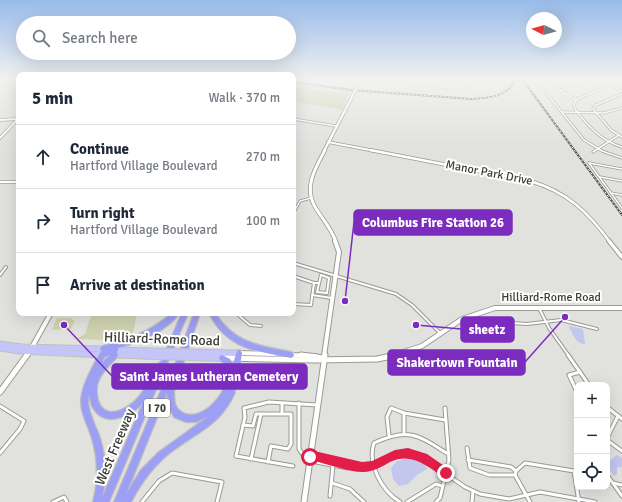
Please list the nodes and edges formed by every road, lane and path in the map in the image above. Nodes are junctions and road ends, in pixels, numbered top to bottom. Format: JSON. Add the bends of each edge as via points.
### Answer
{"nodes":[{"id":1,"x":349,"y":102,"type":"edge"},
{"id":2,"x":554,"y":102,"type":"edge"},
{"id":3,"x":575,"y":102,"type":"edge"},
{"id":4,"x":601,"y":102,"type":"edge"},
{"id":5,"x":622,"y":108,"type":"edge"},
{"id":6,"x":562,"y":112,"type":"junction"},
{"id":7,"x":578,"y":113,"type":"junction"},
{"id":8,"x":596,"y":113,"type":"junction"},
{"id":9,"x":16,"y":119,"type":"edge"},
{"id":10,"x":296,"y":119,"type":"edge"},
{"id":11,"x":0,"y":120,"type":"edge"},
{"id":12,"x":16,"y":121,"type":"edge"},
{"id":13,"x":336,"y":126,"type":"junction"},
{"id":14,"x":621,"y":136,"type":"edge"},
{"id":15,"x":0,"y":138,"type":"edge"},
{"id":16,"x":328,"y":142,"type":"junction"},
{"id":17,"x":608,"y":143,"type":"junction"},
{"id":18,"x":622,"y":147,"type":"edge"},
{"id":19,"x":598,"y":149,"type":"junction"},
{"id":20,"x":593,"y":152,"type":"dead end"},
{"id":21,"x":622,"y":158,"type":"edge"},
{"id":22,"x":622,"y":169,"type":"edge"},
{"id":23,"x":599,"y":177,"type":"junction"},
{"id":24,"x":0,"y":182,"type":"edge"},
{"id":25,"x":16,"y":182,"type":"edge"},
{"id":26,"x":622,"y":182,"type":"edge"},
{"id":27,"x":611,"y":193,"type":"junction"},
{"id":28,"x":622,"y":195,"type":"edge"},
{"id":29,"x":310,"y":198,"type":"junction"},
{"id":30,"x":296,"y":208,"type":"edge"},
{"id":31,"x":622,"y":208,"type":"edge"},
{"id":32,"x":622,"y":257,"type":"edge"},
{"id":33,"x":296,"y":264,"type":"edge"},
{"id":34,"x":6,"y":267,"type":"dead end"},
{"id":35,"x":0,"y":275,"type":"edge"},
{"id":36,"x":336,"y":275,"type":"junction"},
{"id":37,"x":296,"y":277,"type":"edge"},
{"id":38,"x":314,"y":282,"type":"junction"},
{"id":39,"x":318,"y":283,"type":"junction"},
{"id":40,"x":312,"y":295,"type":"junction"},
{"id":41,"x":333,"y":298,"type":"junction"},
{"id":42,"x":296,"y":304,"type":"edge"},
{"id":43,"x":539,"y":307,"type":"junction"},
{"id":44,"x":622,"y":308,"type":"edge"},
{"id":45,"x":49,"y":316,"type":"edge"},
{"id":46,"x":173,"y":316,"type":"edge"},
{"id":47,"x":184,"y":316,"type":"edge"},
{"id":48,"x":195,"y":316,"type":"edge"},
{"id":49,"x":195,"y":316,"type":"edge"},
{"id":50,"x":214,"y":316,"type":"edge"},
{"id":51,"x":240,"y":316,"type":"edge"},
{"id":52,"x":545,"y":321,"type":"junction"},
{"id":53,"x":512,"y":323,"type":"dead end"},
{"id":54,"x":261,"y":326,"type":"dead end"},
{"id":55,"x":597,"y":329,"type":"dead end"},
{"id":56,"x":441,"y":333,"type":"junction"},
{"id":57,"x":177,"y":334,"type":"junction"},
{"id":58,"x":0,"y":344,"type":"edge"},
{"id":59,"x":0,"y":348,"type":"edge"},
{"id":60,"x":31,"y":350,"type":"junction"},
{"id":61,"x":102,"y":352,"type":"junction"},
{"id":62,"x":115,"y":352,"type":"junction"},
{"id":63,"x":193,"y":355,"type":"junction"},
{"id":64,"x":291,"y":355,"type":"junction"},
{"id":65,"x":238,"y":356,"type":"junction"},
{"id":66,"x":222,"y":358,"type":"junction"},
{"id":67,"x":324,"y":359,"type":"junction"},
{"id":68,"x":580,"y":372,"type":"junction"},
{"id":69,"x":587,"y":382,"type":"edge"},
{"id":70,"x":574,"y":387,"type":"edge"},
{"id":71,"x":0,"y":392,"type":"edge"},
{"id":72,"x":282,"y":403,"type":"junction"},
{"id":73,"x":300,"y":403,"type":"junction"},
{"id":74,"x":317,"y":405,"type":"junction"},
{"id":75,"x":0,"y":406,"type":"edge"},
{"id":76,"x":445,"y":408,"type":"dead end"},
{"id":77,"x":610,"y":409,"type":"edge"},
{"id":78,"x":282,"y":413,"type":"junction"},
{"id":79,"x":404,"y":413,"type":"junction"},
{"id":80,"x":261,"y":414,"type":"junction"},
{"id":81,"x":618,"y":416,"type":"junction"},
{"id":82,"x":622,"y":419,"type":"edge"},
{"id":83,"x":446,"y":420,"type":"junction"},
{"id":84,"x":243,"y":426,"type":"junction"},
{"id":85,"x":404,"y":433,"type":"junction"},
{"id":86,"x":610,"y":433,"type":"edge"},
{"id":87,"x":389,"y":435,"type":"junction"},
{"id":88,"x":610,"y":441,"type":"edge"},
{"id":89,"x":466,"y":448,"type":"dead end"},
{"id":90,"x":622,"y":451,"type":"edge"},
{"id":91,"x":0,"y":453,"type":"edge"},
{"id":92,"x":448,"y":454,"type":"junction"},
{"id":93,"x":310,"y":458,"type":"junction"},
{"id":94,"x":252,"y":459,"type":"junction"},
{"id":95,"x":468,"y":460,"type":"junction"},
{"id":96,"x":268,"y":462,"type":"junction"},
{"id":97,"x":333,"y":465,"type":"junction"},
{"id":98,"x":375,"y":465,"type":"junction"},
{"id":99,"x":293,"y":466,"type":"dead end"},
{"id":100,"x":354,"y":466,"type":"junction"},
{"id":101,"x":446,"y":473,"type":"junction"},
{"id":102,"x":515,"y":473,"type":"junction"},
{"id":103,"x":610,"y":479,"type":"edge"},
{"id":104,"x":332,"y":483,"type":"junction"},
{"id":105,"x":613,"y":483,"type":"junction"},
{"id":106,"x":622,"y":485,"type":"edge"},
{"id":107,"x":442,"y":486,"type":"junction"},
{"id":108,"x":473,"y":492,"type":"junction"},
{"id":109,"x":526,"y":494,"type":"junction"},
{"id":110,"x":622,"y":495,"type":"edge"},
{"id":111,"x":330,"y":496,"type":"dead end"},
{"id":112,"x":414,"y":500,"type":"edge"},
{"id":113,"x":579,"y":500,"type":"edge"},
{"id":114,"x":395,"y":501,"type":"edge"},
{"id":115,"x":53,"y":502,"type":"edge"},
{"id":116,"x":67,"y":502,"type":"edge"},
{"id":117,"x":97,"y":502,"type":"edge"},
{"id":118,"x":106,"y":502,"type":"edge"},
{"id":119,"x":118,"y":502,"type":"edge"},
{"id":120,"x":126,"y":502,"type":"edge"},
{"id":121,"x":142,"y":502,"type":"edge"},
{"id":122,"x":217,"y":502,"type":"edge"},
{"id":123,"x":304,"y":502,"type":"edge"},
{"id":124,"x":364,"y":502,"type":"edge"},
{"id":125,"x":400,"y":502,"type":"edge"},
{"id":126,"x":407,"y":502,"type":"edge"},
{"id":127,"x":436,"y":502,"type":"edge"},
{"id":128,"x":472,"y":502,"type":"edge"},
{"id":129,"x":530,"y":502,"type":"edge"},
{"id":130,"x":594,"y":502,"type":"edge"}],
"edges":[{"from":1,"to":13,"type":"main road","bridge":true},
{"from":2,"to":6,"type":"street"},
{"from":3,"to":7,"type":"street"},
{"from":4,"to":8,"type":"street","via":[[595,105],[593,109]]},
{"from":5,"to":8,"type":"street"},
{"from":6,"to":7,"type":"street"},
{"from":6,"to":19,"type":"street","via":[[584,140]]},
{"from":7,"to":8,"type":"street"},
{"from":7,"to":17,"type":"street","via":[[600,138]]},
{"from":8,"to":14,"type":"street"},
{"from":9,"to":11,"type":"street"},
{"from":10,"to":13,"type":"street"},
{"from":12,"to":15,"type":"street"},
{"from":13,"to":16,"type":"main road"},
{"from":14,"to":17,"type":"street"},
{"from":16,"to":29,"type":"main road","via":[[311,179]]},
{"from":16,"to":32,"type":"street","name":"Manor Park Drive","via":[[535,182],[549,187],[580,206]]},
{"from":17,"to":18,"type":"street"},
{"from":17,"to":19,"type":"street"},
{"from":19,"to":20,"type":"street"},
{"from":19,"to":21,"type":"street"},
{"from":22,"to":23,"type":"street","via":[[589,163]]},
{"from":23,"to":26,"type":"street"},
{"from":23,"to":27,"type":"street"},
{"from":24,"to":25,"type":"street"},
{"from":27,"to":28,"type":"street"},
{"from":27,"to":31,"type":"street"},
{"from":29,"to":30,"type":"street","via":[[300,201]]},
{"from":29,"to":36,"type":"main road","via":[[336,239]]},
{"from":33,"to":36,"type":"street"},
{"from":34,"to":35,"type":"street"},
{"from":36,"to":41,"type":"main road"},
{"from":36,"to":56,"type":"street","via":[[396,294],[412,305]]},
{"from":37,"to":38,"type":"street"},
{"from":38,"to":39,"type":"street"},
{"from":38,"to":40,"type":"street"},
{"from":39,"to":39,"type":"street","via":[[321,275],[329,278],[327,293],[318,292]]},
{"from":40,"to":41,"type":"street"},
{"from":40,"to":42,"type":"street","via":[[310,305]]},
{"from":41,"to":67,"type":"main road"},
{"from":43,"to":44,"type":"main road","name":"Hilliard-Rome Road"},
{"from":43,"to":52,"type":"street"},
{"from":43,"to":56,"type":"main road","name":"Hilliard-Rome Road","via":[[502,307],[482,311],[458,321]]},
{"from":45,"to":60,"type":"main road"},
{"from":46,"to":61,"type":"highway","via":[[146,336]]},
{"from":47,"to":57,"type":"highway","name":"West Freeway","number":"I 70"},
{"from":48,"to":66,"type":"highway","via":[[170,391],[171,403],[178,414],[187,418],[198,418],[220,404],[229,387],[233,370],[230,363]]},
{"from":49,"to":119,"type":"highway","name":"West Freeway","number":"I 70"},
{"from":50,"to":64,"type":"highway","via":[[224,331],[238,342]]},
{"from":51,"to":54,"type":"street","via":[[250,325]]},
{"from":52,"to":53,"type":"street"},
{"from":52,"to":55,"type":"street","via":[[561,320]]},
{"from":52,"to":68,"type":"street"},
{"from":56,"to":67,"type":"main road","name":"Hilliard-Rome Road","via":[[422,346],[400,355],[377,359]]},
{"from":57,"to":62,"type":"highway","via":[[141,399],[127,411],[110,414],[97,409],[92,394],[101,366]]},
{"from":57,"to":118,"type":"highway","name":"West Freeway","number":"I 70"},
{"from":58,"to":60,"type":"main road","name":"Hilliard-Rome Road"},
{"from":59,"to":60,"type":"main road","name":"Hilliard-Rome Road"},
{"from":60,"to":61,"type":"main road","name":"Hilliard-Rome Road"},
{"from":60,"to":71,"type":"main road"},
{"from":61,"to":62,"type":"highway"},
{"from":61,"to":117,"type":"highway","via":[[89,382],[85,404],[101,454],[102,473]]},
{"from":62,"to":63,"type":"main road","name":"Hilliard-Rome Road","bridge":true},
{"from":63,"to":65,"type":"main road","name":"Hilliard-Rome Road"},
{"from":63,"to":66,"type":"main road","name":"Hilliard-Rome Road"},
{"from":64,"to":65,"type":"main road","name":"Hilliard-Rome Road"},
{"from":64,"to":67,"type":"main road","name":"Hilliard-Rome Road"},
{"from":65,"to":66,"type":"main road","name":"Hilliard-Rome Road"},
{"from":65,"to":67,"type":"main road","name":"Hilliard-Rome Road"},
{"from":65,"to":120,"type":"highway","via":[[232,390],[220,411],[210,422],[159,457],[142,475]]},
{"from":67,"to":74,"type":"main road"},
{"from":68,"to":69,"type":"street"},
{"from":68,"to":70,"type":"street","via":[[569,375]]},
{"from":72,"to":73,"type":"street"},
{"from":72,"to":78,"type":"street"},
{"from":72,"to":84,"type":"street","via":[[255,403],[244,408]]},
{"from":73,"to":74,"type":"street"},
{"from":73,"to":93,"type":"street","via":[[299,450],[302,455]]},
{"from":74,"to":93,"type":"main road"},
{"from":75,"to":91,"type":"street","via":[[24,421]]},
{"from":76,"to":83,"type":"street"},
{"from":77,"to":81,"type":"street"},
{"from":78,"to":80,"type":"street"},
{"from":78,"to":96,"type":"street","via":[[291,414],[291,444],[288,449],[272,446]]},
{"from":79,"to":83,"type":"street"},
{"from":79,"to":85,"type":"street"},
{"from":79,"to":87,"type":"street","via":[[394,408],[389,409]]},
{"from":80,"to":84,"type":"street","via":[[256,414],[252,426]]},
{"from":80,"to":94,"type":"street"},
{"from":81,"to":82,"type":"street"},
{"from":81,"to":86,"type":"street"},
{"from":83,"to":92,"type":"street"},
{"from":84,"to":94,"type":"street","via":[[236,455]]},
{"from":85,"to":87,"type":"street"},
{"from":85,"to":92,"type":"street","via":[[423,437]]},
{"from":87,"to":98,"type":"street","via":[[372,445]]},
{"from":88,"to":90,"type":"street"},
{"from":89,"to":95,"type":"street"},
{"from":92,"to":101,"type":"street","via":[[449,465]]},
{"from":93,"to":97,"type":"street"},
{"from":93,"to":100,"type":"street","via":[[350,463]]},
{"from":93,"to":123,"type":"main road"},
{"from":94,"to":96,"type":"street"},
{"from":95,"to":102,"type":"street","via":[[511,467]]},
{"from":95,"to":102,"type":"street","via":[[470,468],[477,472],[495,475]]},
{"from":96,"to":99,"type":"street"},
{"from":97,"to":100,"type":"street","via":[[350,468]]},
{"from":97,"to":104,"type":"street"},
{"from":98,"to":100,"type":"street"},
{"from":98,"to":101,"type":"street","via":[[395,455],[408,453],[423,458]]},
{"from":98,"to":114,"type":"street","via":[[382,485]]},
{"from":101,"to":107,"type":"street"},
{"from":101,"to":108,"type":"street"},
{"from":102,"to":109,"type":"street"},
{"from":102,"to":113,"type":"street","via":[[525,463],[574,471]]},
{"from":103,"to":105,"type":"street"},
{"from":104,"to":111,"type":"street"},
{"from":104,"to":124,"type":"street","via":[[350,489]]},
{"from":105,"to":106,"type":"street"},
{"from":105,"to":110,"type":"street"},
{"from":107,"to":112,"type":"street","via":[[436,484]]},
{"from":107,"to":127,"type":"street","via":[[440,498]]},
{"from":108,"to":109,"type":"street","via":[[509,499]]},
{"from":108,"to":128,"type":"street"},
{"from":109,"to":113,"type":"street","via":[[540,492]]},
{"from":109,"to":129,"type":"street"},
{"from":112,"to":126,"type":"street"},
{"from":113,"to":130,"type":"street"},
{"from":114,"to":125,"type":"street"},
{"from":115,"to":116,"type":"street","via":[[64,497]]},
{"from":121,"to":122,"type":"street","via":[[161,479],[172,472],[222,482]]}]}
